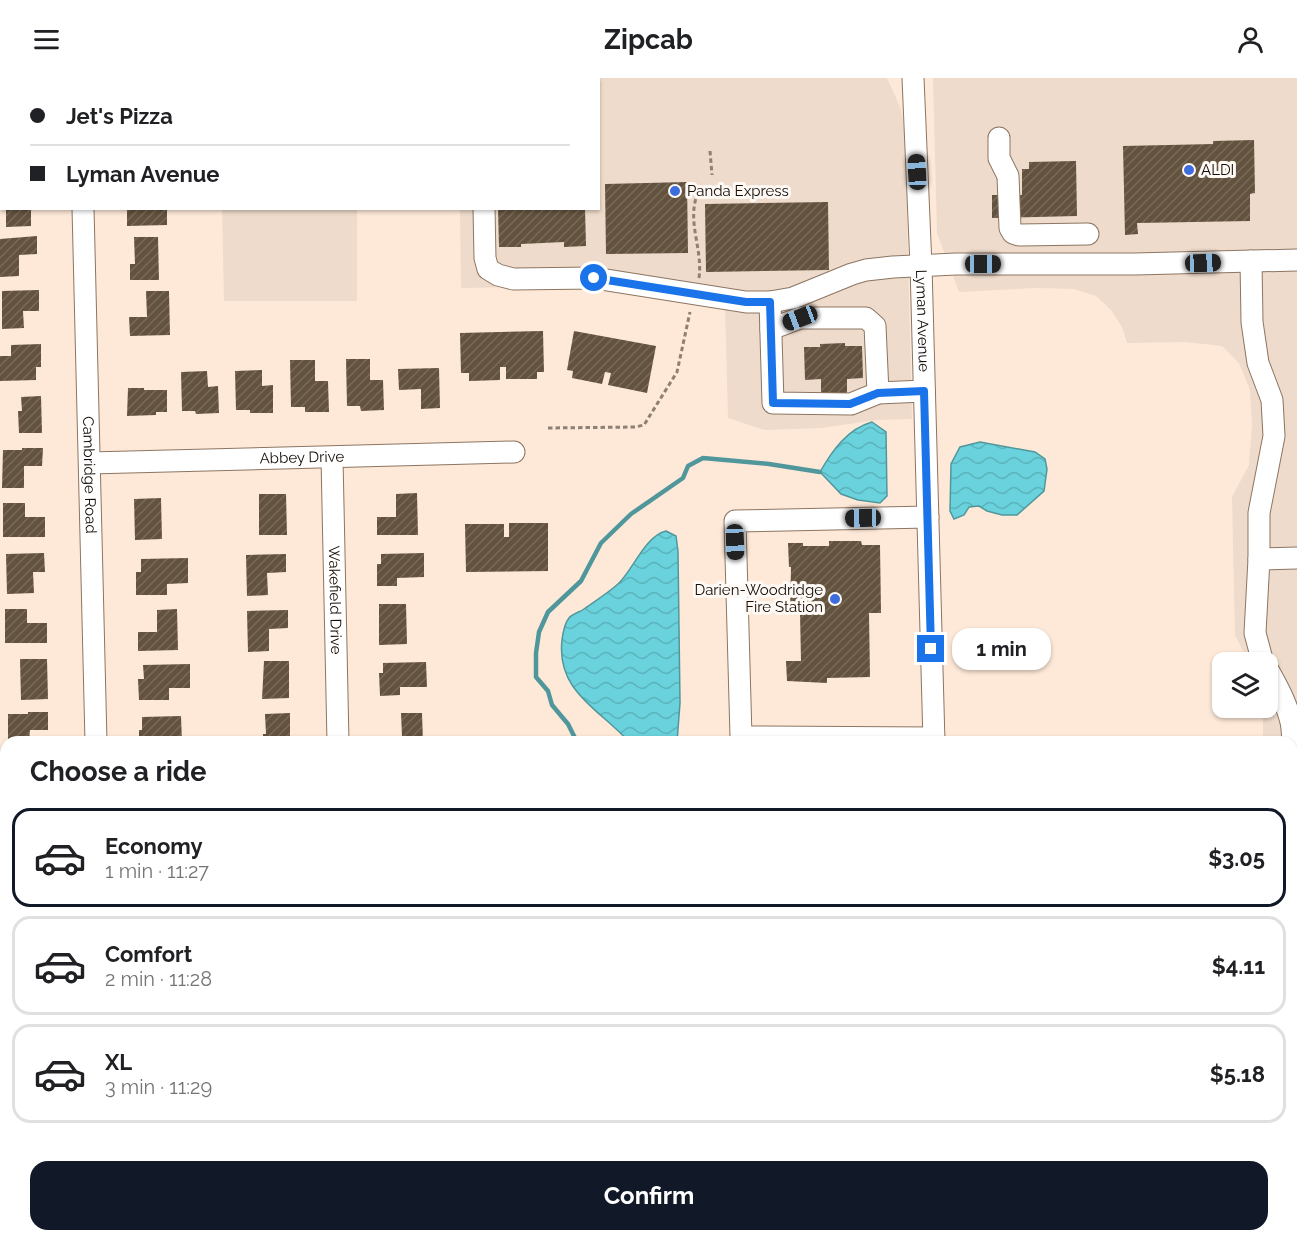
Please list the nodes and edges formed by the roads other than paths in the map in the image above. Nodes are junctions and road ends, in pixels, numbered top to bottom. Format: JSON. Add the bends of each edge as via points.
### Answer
{"nodes":[{"id":1,"x":914,"y":78,"type":"edge"},
{"id":2,"x":999,"y":138,"type":"dead end"},
{"id":3,"x":83,"y":210,"type":"edge"},
{"id":4,"x":484,"y":210,"type":"edge"},
{"id":5,"x":1088,"y":234,"type":"dead end"},
{"id":6,"x":1297,"y":260,"type":"edge"},
{"id":7,"x":1251,"y":261,"type":"junction"},
{"id":8,"x":921,"y":266,"type":"junction"},
{"id":9,"x":770,"y":302,"type":"junction"},
{"id":10,"x":771,"y":329,"type":"junction"},
{"id":11,"x":924,"y":391,"type":"junction"},
{"id":12,"x":878,"y":393,"type":"junction"},
{"id":13,"x":514,"y":452,"type":"dead end"},
{"id":14,"x":332,"y":458,"type":"junction"},
{"id":15,"x":90,"y":463,"type":"junction"},
{"id":16,"x":928,"y":517,"type":"junction"},
{"id":17,"x":1297,"y":558,"type":"edge"},
{"id":18,"x":1259,"y":559,"type":"junction"},
{"id":19,"x":1260,"y":652,"type":"edge"},
{"id":20,"x":1278,"y":688,"type":"edge"},
{"id":21,"x":96,"y":736,"type":"edge"},
{"id":22,"x":338,"y":736,"type":"edge"},
{"id":23,"x":741,"y":736,"type":"edge"},
{"id":24,"x":934,"y":736,"type":"edge"},
{"id":25,"x":1292,"y":736,"type":"edge"}],
"edges":[{"from":1,"to":8,"type":"street","name":"Lyman Avenue"},
{"from":2,"to":5,"type":"street","via":[[999,158],[1008,176],[1013,233]]},
{"from":3,"to":15,"type":"street","name":"Cambridge Road"},
{"from":4,"to":9,"type":"street","via":[[485,258],[488,269],[498,275],[513,279],[594,278],[746,302]]},
{"from":6,"to":7,"type":"street"},
{"from":7,"to":8,"type":"street"},
{"from":7,"to":18,"type":"street","via":[[1252,322],[1258,363],[1272,400],[1274,436],[1259,513]]},
{"from":8,"to":9,"type":"street","via":[[866,270],[793,298]]},
{"from":8,"to":11,"type":"street","name":"Lyman Avenue"},
{"from":9,"to":10,"type":"street"},
{"from":10,"to":12,"type":"street","via":[[800,318],[866,318],[875,326]]},
{"from":10,"to":12,"type":"street","via":[[773,403],[850,404]]},
{"from":11,"to":12,"type":"street"},
{"from":11,"to":16,"type":"street","name":"Lyman Avenue"},
{"from":13,"to":14,"type":"street","name":"Abbey Drive"},
{"from":14,"to":15,"type":"street","name":"Abbey Drive"},
{"from":14,"to":22,"type":"street","name":"Wakefield Drive"},
{"from":15,"to":21,"type":"street","name":"Cambridge Road"},
{"from":16,"to":23,"type":"street","via":[[735,521]]},
{"from":16,"to":24,"type":"street","name":"Lyman Avenue"},
{"from":17,"to":18,"type":"street"},
{"from":18,"to":19,"type":"street","via":[[1255,633]]},
{"from":20,"to":25,"type":"street","via":[[1291,722]]}]}
